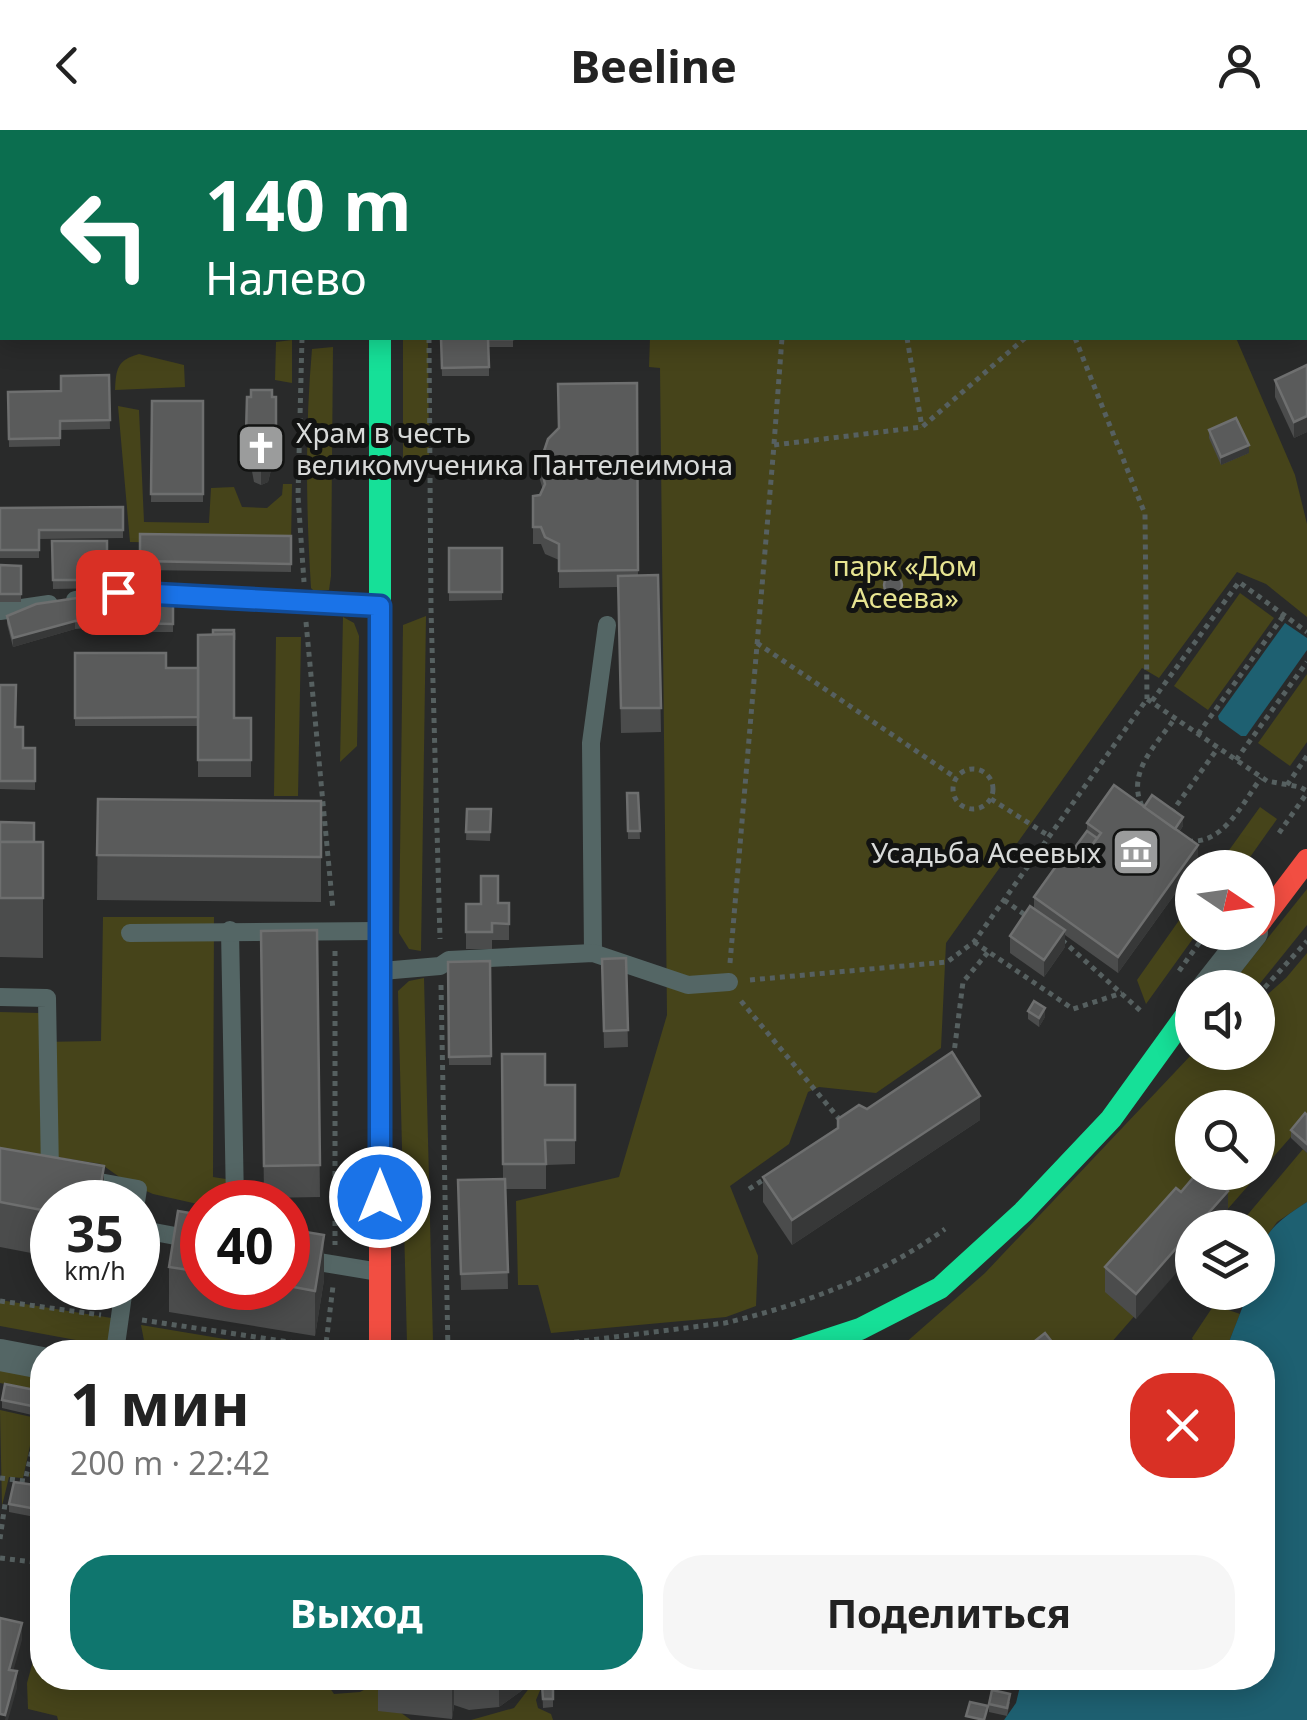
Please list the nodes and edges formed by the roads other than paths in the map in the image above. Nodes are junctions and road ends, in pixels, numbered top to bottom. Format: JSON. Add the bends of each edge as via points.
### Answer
{"nodes":[{"id":1,"x":380,"y":340,"type":"edge"},
{"id":2,"x":380,"y":606,"type":"junction"},
{"id":3,"x":0,"y":611,"type":"edge"},
{"id":4,"x":606,"y":624,"type":"dead end"},
{"id":5,"x":1307,"y":860,"type":"edge"},
{"id":6,"x":1275,"y":902,"type":"edge"},
{"id":7,"x":230,"y":930,"type":"junction"},
{"id":8,"x":378,"y":931,"type":"junction"},
{"id":9,"x":130,"y":933,"type":"dead end"},
{"id":10,"x":1238,"y":950,"type":"edge"},
{"id":11,"x":594,"y":953,"type":"junction"},
{"id":12,"x":1222,"y":970,"type":"edge"},
{"id":13,"x":378,"y":971,"type":"junction"},
{"id":14,"x":727,"y":982,"type":"road end"},
{"id":15,"x":0,"y":997,"type":"edge"},
{"id":16,"x":1175,"y":1030,"type":"edge"},
{"id":17,"x":87,"y":1180,"type":"edge"},
{"id":18,"x":235,"y":1180,"type":"edge"},
{"id":19,"x":310,"y":1261,"type":"edge"},
{"id":20,"x":380,"y":1272,"type":"junction"},
{"id":21,"x":121,"y":1310,"type":"edge"},
{"id":22,"x":116,"y":1340,"type":"edge"},
{"id":23,"x":380,"y":1340,"type":"edge"},
{"id":24,"x":862,"y":1340,"type":"edge"},
{"id":25,"x":0,"y":1356,"type":"edge"},
{"id":26,"x":30,"y":1362,"type":"edge"}],
"edges":[{"from":1,"to":2,"type":"street"},
{"from":2,"to":3,"type":"lane","via":[[118,592]]},
{"from":2,"to":8,"type":"street"},
{"from":4,"to":11,"type":"lane","via":[[591,743]]},
{"from":5,"to":6,"type":"street"},
{"from":7,"to":8,"type":"lane"},
{"from":7,"to":9,"type":"lane"},
{"from":7,"to":18,"type":"lane"},
{"from":8,"to":13,"type":"street"},
{"from":10,"to":12,"type":"street"},
{"from":11,"to":13,"type":"lane","via":[[448,960]]},
{"from":11,"to":14,"type":"lane","via":[[688,985]]},
{"from":13,"to":20,"type":"street"},
{"from":15,"to":17,"type":"lane","via":[[48,998],[41,1172]]},
{"from":16,"to":24,"type":"street","via":[[1110,1119],[1024,1212],[940,1288]]},
{"from":19,"to":20,"type":"lane"},
{"from":20,"to":23,"type":"street"},
{"from":21,"to":22,"type":"lane"},
{"from":25,"to":26,"type":"street"}]}
